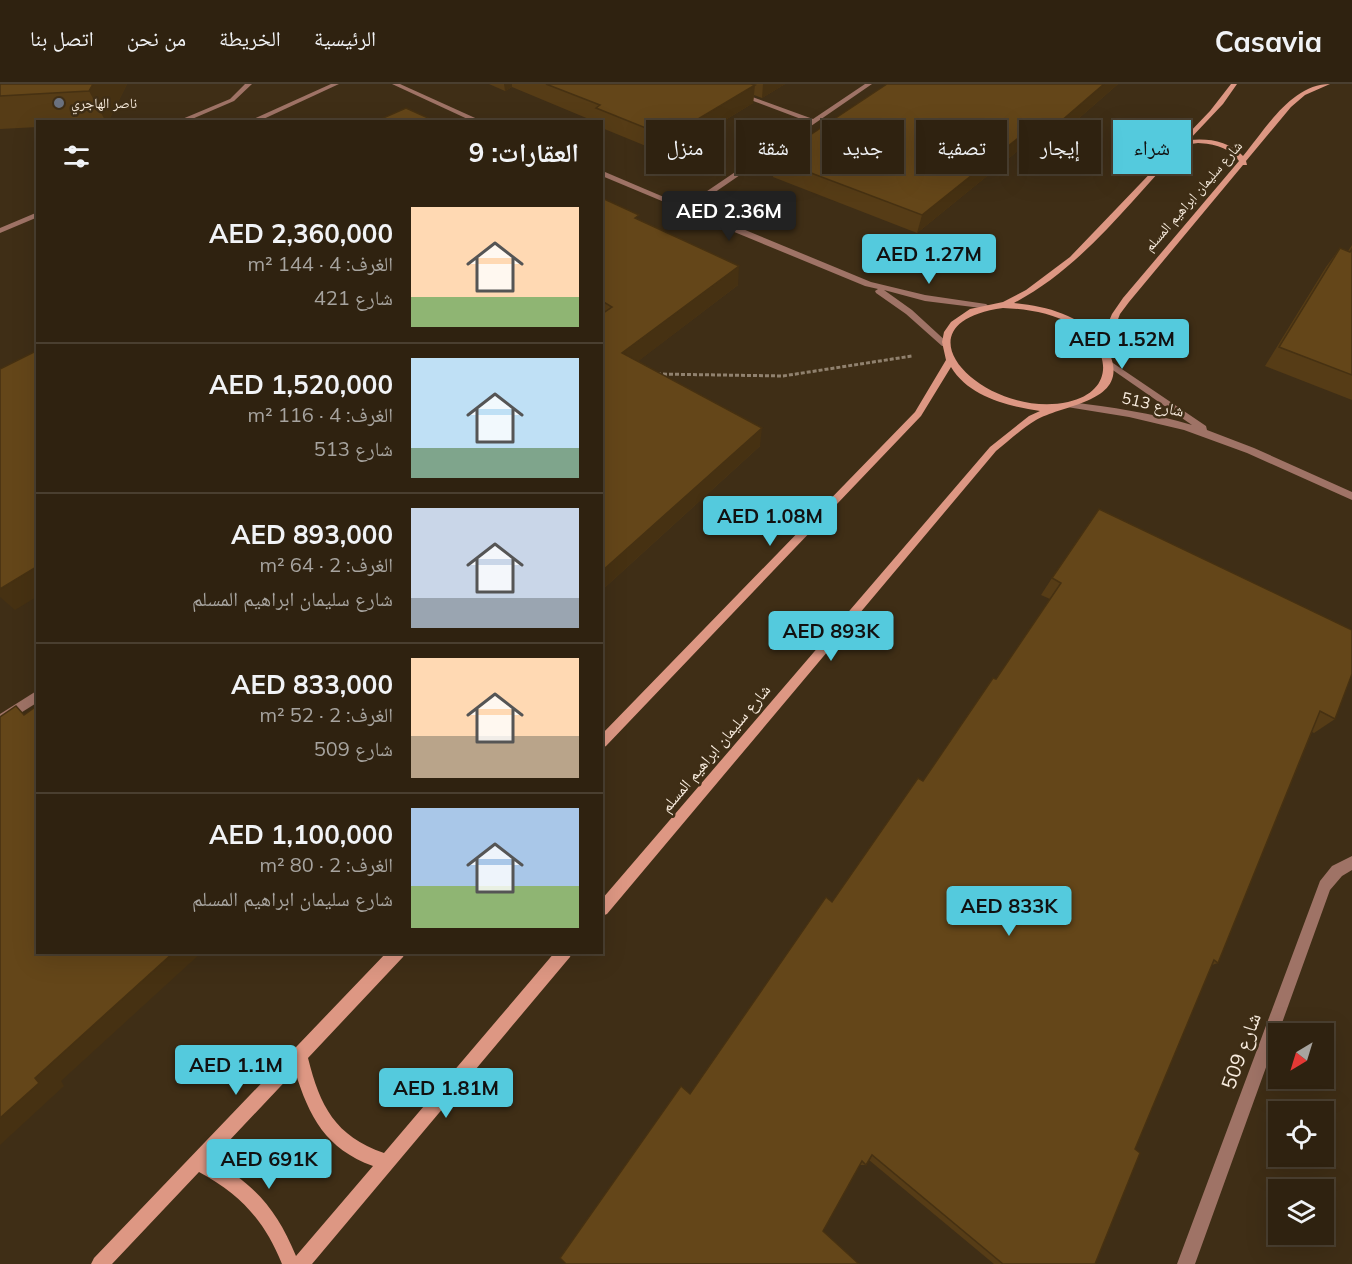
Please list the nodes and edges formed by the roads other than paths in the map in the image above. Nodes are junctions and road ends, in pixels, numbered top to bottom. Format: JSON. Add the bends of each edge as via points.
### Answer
{"nodes":[{"id":1,"x":249,"y":84,"type":"edge"},
{"id":2,"x":336,"y":84,"type":"edge"},
{"id":3,"x":395,"y":84,"type":"edge"},
{"id":4,"x":711,"y":84,"type":"edge"},
{"id":5,"x":869,"y":84,"type":"edge"},
{"id":6,"x":1234,"y":84,"type":"edge"},
{"id":7,"x":1327,"y":84,"type":"edge"},
{"id":8,"x":183,"y":120,"type":"edge"},
{"id":9,"x":255,"y":120,"type":"edge"},
{"id":10,"x":476,"y":120,"type":"edge"},
{"id":11,"x":815,"y":122,"type":"junction"},
{"id":12,"x":1191,"y":133,"type":"edge"},
{"id":13,"x":1191,"y":142,"type":"edge"},
{"id":14,"x":1244,"y":163,"type":"junction"},
{"id":15,"x":603,"y":174,"type":"edge"},
{"id":16,"x":1152,"y":174,"type":"edge"},
{"id":17,"x":684,"y":210,"type":"junction"},
{"id":18,"x":36,"y":215,"type":"edge"},
{"id":19,"x":0,"y":231,"type":"edge"},
{"id":20,"x":868,"y":284,"type":"junction"},
{"id":21,"x":1003,"y":305,"type":"junction"},
{"id":22,"x":986,"y":307,"type":"junction"},
{"id":23,"x":1103,"y":347,"type":"junction"},
{"id":24,"x":947,"y":352,"type":"junction"},
{"id":25,"x":1110,"y":364,"type":"junction"},
{"id":26,"x":1070,"y":405,"type":"junction"},
{"id":27,"x":1056,"y":407,"type":"junction"},
{"id":28,"x":1227,"y":442,"type":"junction"},
{"id":29,"x":1352,"y":496,"type":"edge"},
{"id":30,"x":36,"y":696,"type":"edge"},
{"id":31,"x":0,"y":721,"type":"edge"},
{"id":32,"x":603,"y":741,"type":"edge"},
{"id":33,"x":1352,"y":863,"type":"edge"},
{"id":34,"x":603,"y":908,"type":"edge"},
{"id":35,"x":396,"y":954,"type":"edge"},
{"id":36,"x":563,"y":954,"type":"edge"},
{"id":37,"x":299,"y":1055,"type":"junction"},
{"id":38,"x":197,"y":1162,"type":"junction"},
{"id":39,"x":387,"y":1162,"type":"junction"},
{"id":40,"x":100,"y":1264,"type":"edge"},
{"id":41,"x":291,"y":1264,"type":"edge"},
{"id":42,"x":301,"y":1264,"type":"edge"},
{"id":43,"x":1186,"y":1264,"type":"edge"}],
"edges":[{"from":1,"to":8,"type":"street","via":[[232,100]]},
{"from":2,"to":9,"type":"street"},
{"from":3,"to":10,"type":"street"},
{"from":4,"to":11,"type":"street"},
{"from":5,"to":11,"type":"street"},
{"from":6,"to":12,"type":"street"},
{"from":7,"to":14,"type":"street","name":"شارع سليمان ابراهيم المسلم","via":[[1303,94],[1289,106]]},
{"from":11,"to":17,"type":"street"},
{"from":13,"to":14,"type":"street","via":[[1219,144],[1240,156]]},
{"from":14,"to":23,"type":"street","name":"شارع سليمان ابراهيم المسلم","via":[[1126,300]]},
{"from":15,"to":17,"type":"street"},
{"from":16,"to":21,"type":"street","via":[[1059,272],[1025,296]]},
{"from":17,"to":20,"type":"street"},
{"from":18,"to":19,"type":"street"},
{"from":20,"to":22,"type":"street"},
{"from":20,"to":24,"type":"street","via":[[909,312]]},
{"from":21,"to":22,"type":"street"},
{"from":21,"to":23,"type":"street","via":[[1042,310],[1071,321]]},
{"from":22,"to":24,"type":"street","via":[[964,315],[950,328]]},
{"from":23,"to":25,"type":"street"},
{"from":24,"to":27,"type":"street","via":[[955,369],[997,398]]},
{"from":24,"to":32,"type":"street","via":[[918,414]]},
{"from":25,"to":26,"type":"street","via":[[1106,382],[1093,396]]},
{"from":25,"to":28,"type":"street","name":"شارع 513"},
{"from":26,"to":27,"type":"street"},
{"from":26,"to":28,"type":"street","name":"شارع 513","via":[[1150,418]]},
{"from":27,"to":34,"type":"street","name":"شارع سليمان ابراهيم المسلم","via":[[1032,418],[993,449]]},
{"from":28,"to":29,"type":"street","name":"شارع 513"},
{"from":30,"to":31,"type":"street"},
{"from":33,"to":43,"type":"street","name":"شارع 509","via":[[1337,871],[1324,886]]},
{"from":35,"to":37,"type":"street"},
{"from":36,"to":39,"type":"street"},
{"from":37,"to":38,"type":"street"},
{"from":37,"to":39,"type":"street","via":[[308,1091],[325,1124],[353,1149]]},
{"from":38,"to":40,"type":"street"},
{"from":38,"to":41,"type":"street","via":[[229,1177],[256,1202],[278,1232]]},
{"from":39,"to":42,"type":"street"}]}
